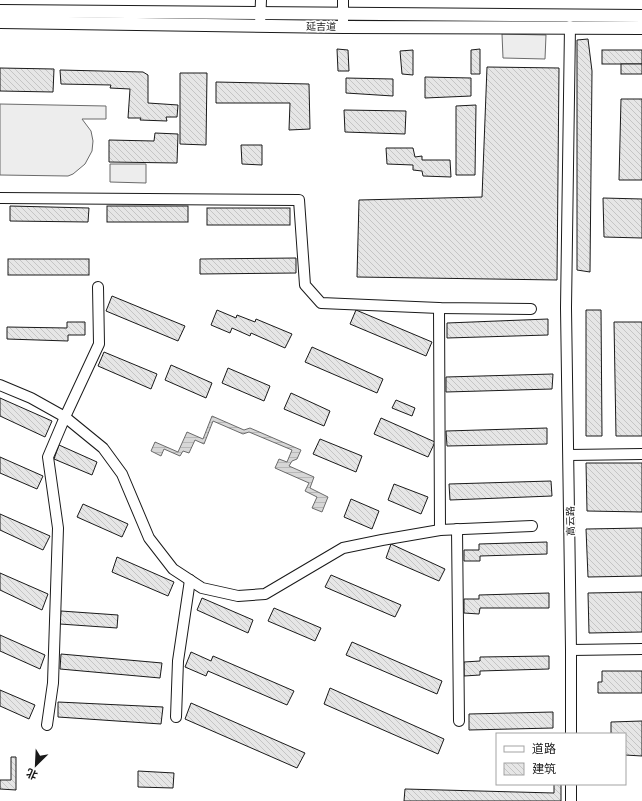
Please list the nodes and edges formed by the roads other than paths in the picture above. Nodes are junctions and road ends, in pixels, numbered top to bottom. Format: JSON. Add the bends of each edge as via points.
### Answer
{"nodes":[{"id":1,"x":261,"y":0,"type":"edge"},
{"id":2,"x":338,"y":0,"type":"edge"},
{"id":3,"x":343,"y":0,"type":"edge"},
{"id":4,"x":0,"y":11,"type":"edge"},
{"id":5,"x":260,"y":13,"type":"junction"},
{"id":6,"x":341,"y":14,"type":"junction"},
{"id":7,"x":642,"y":16,"type":"edge"},
{"id":8,"x":0,"y":22,"type":"edge"},
{"id":9,"x":260,"y":25,"type":"junction"},
{"id":10,"x":570,"y":26,"type":"junction"},
{"id":11,"x":340,"y":27,"type":"junction"},
{"id":12,"x":642,"y":28,"type":"edge"},
{"id":13,"x":0,"y":198,"type":"edge"},
{"id":14,"x":98,"y":288,"type":"dead end"},
{"id":15,"x":439,"y":308,"type":"junction"},
{"id":16,"x":531,"y":309,"type":"dead end"},
{"id":17,"x":0,"y":385,"type":"edge"},
{"id":18,"x":65,"y":417,"type":"junction"},
{"id":19,"x":642,"y":454,"type":"edge"},
{"id":20,"x":569,"y":455,"type":"junction"},
{"id":21,"x":532,"y":526,"type":"dead end"},
{"id":22,"x":457,"y":529,"type":"junction"},
{"id":23,"x":440,"y":530,"type":"junction"},
{"id":24,"x":190,"y":580,"type":"junction"},
{"id":25,"x":642,"y":649,"type":"edge"},
{"id":26,"x":571,"y":650,"type":"junction"},
{"id":27,"x":176,"y":717,"type":"dead end"},
{"id":28,"x":459,"y":721,"type":"dead end"},
{"id":29,"x":47,"y":725,"type":"dead end"},
{"id":30,"x":571,"y":733,"type":"edge"},
{"id":31,"x":571,"y":785,"type":"edge"},
{"id":32,"x":571,"y":801,"type":"edge"}],
"edges":[{"from":1,"to":5,"type":"street"},
{"from":2,"to":6,"type":"street"},
{"from":3,"to":6,"type":"street"},
{"from":4,"to":5,"type":"main road","name":"延吉道"},
{"from":5,"to":6,"type":"main road","name":"延吉道"},
{"from":5,"to":9,"type":"street"},
{"from":6,"to":7,"type":"main road","name":"延吉道"},
{"from":6,"to":11,"type":"street"},
{"from":8,"to":9,"type":"main road","name":"延吉道"},
{"from":9,"to":11,"type":"main road","name":"延吉道"},
{"from":10,"to":11,"type":"main road","name":"延吉道"},
{"from":10,"to":12,"type":"main road","name":"延吉道"},
{"from":10,"to":20,"type":"street","name":"高云路","via":[[566,308]]},
{"from":13,"to":15,"type":"street","via":[[299,200],[305,285],[321,303]]},
{"from":14,"to":18,"type":"street","via":[[99,344]]},
{"from":15,"to":16,"type":"street"},
{"from":15,"to":23,"type":"street"},
{"from":17,"to":18,"type":"street","via":[[31,398]]},
{"from":18,"to":24,"type":"street","via":[[103,448],[122,474],[149,538],[173,569]]},
{"from":18,"to":29,"type":"street","via":[[48,457],[58,528],[53,683]]},
{"from":19,"to":20,"type":"street"},
{"from":20,"to":26,"type":"street","name":"高云路"},
{"from":21,"to":22,"type":"street"},
{"from":22,"to":23,"type":"street"},
{"from":22,"to":28,"type":"street"},
{"from":23,"to":24,"type":"street","via":[[343,548],[265,594],[238,596],[202,588]]},
{"from":24,"to":27,"type":"street","via":[[178,660]]},
{"from":25,"to":26,"type":"street"},
{"from":26,"to":30,"type":"street","name":"高云路"},
{"from":31,"to":32,"type":"street"}]}
